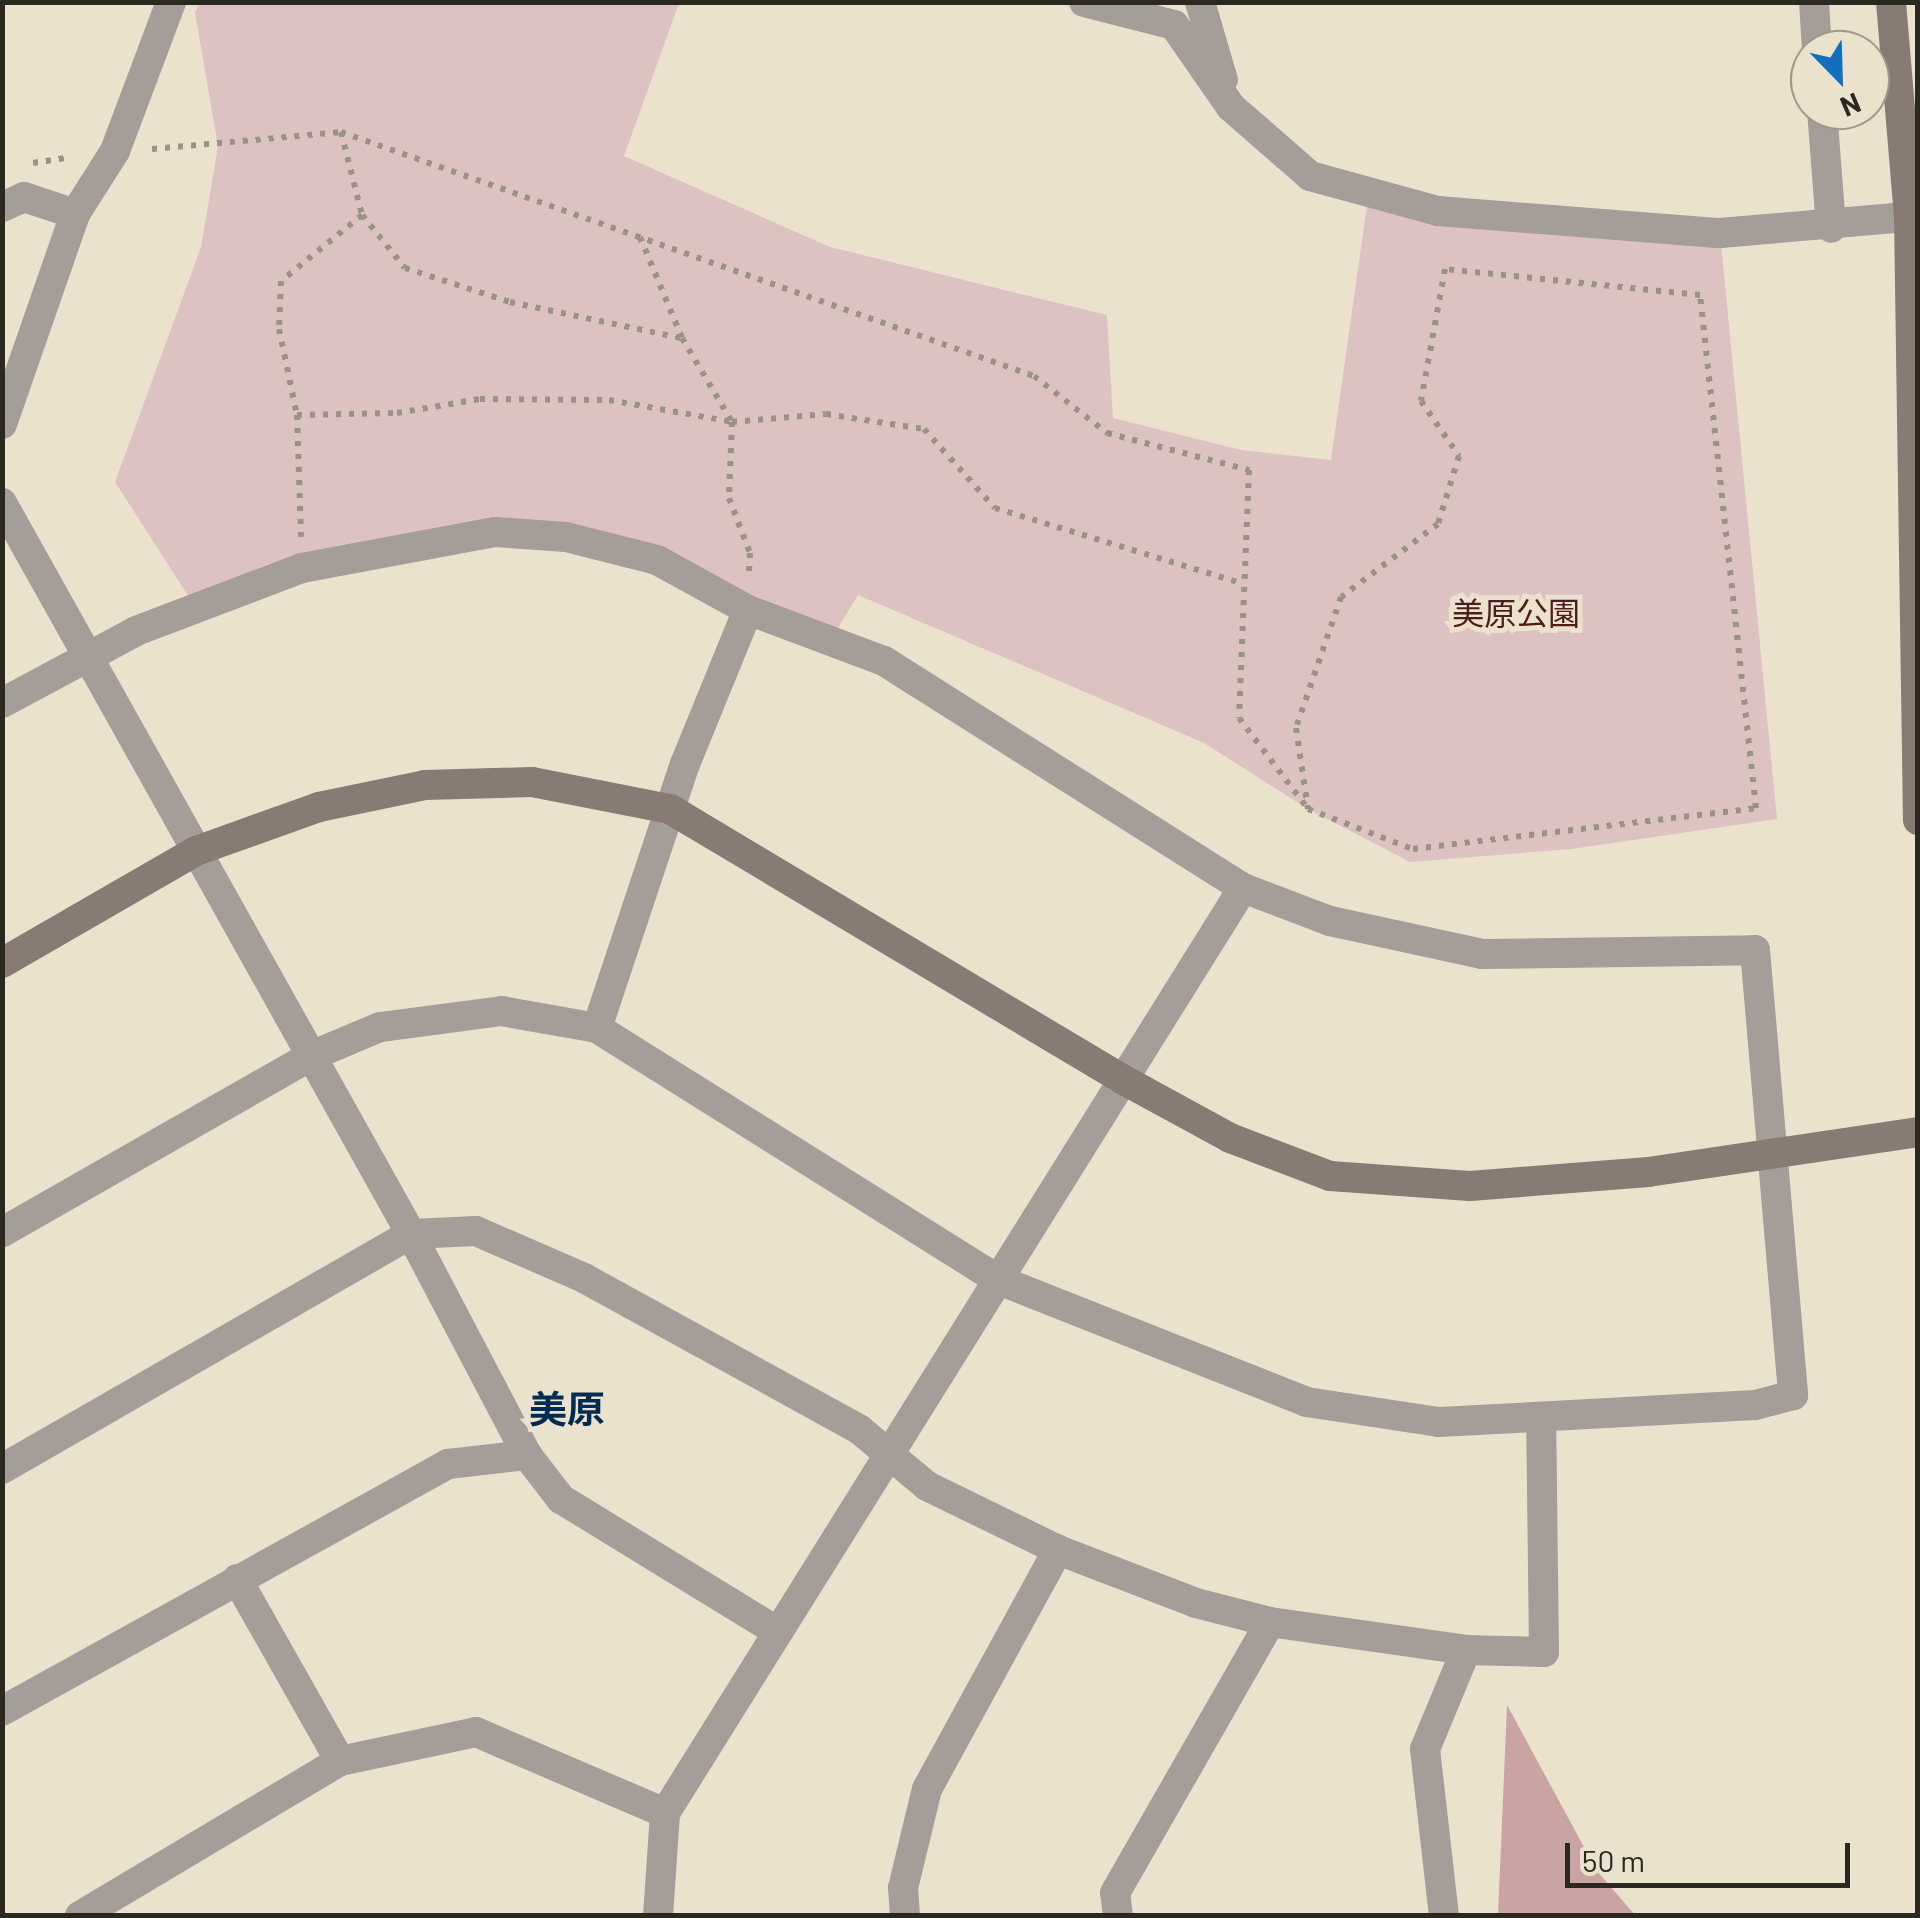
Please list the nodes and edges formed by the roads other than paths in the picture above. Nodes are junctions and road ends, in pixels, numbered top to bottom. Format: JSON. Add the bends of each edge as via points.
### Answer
{"nodes":[{"id":1,"x":171,"y":2,"type":"edge"},
{"id":2,"x":1084,"y":2,"type":"edge"},
{"id":3,"x":1200,"y":2,"type":"edge"},
{"id":4,"x":1814,"y":2,"type":"edge"},
{"id":5,"x":1891,"y":2,"type":"edge"},
{"id":6,"x":1816,"y":30,"type":"edge"},
{"id":7,"x":1231,"y":106,"type":"junction"},
{"id":8,"x":1824,"y":130,"type":"edge"},
{"id":9,"x":2,"y":207,"type":"edge"},
{"id":10,"x":75,"y":214,"type":"junction"},
{"id":11,"x":1913,"y":216,"type":"edge"},
{"id":12,"x":1831,"y":228,"type":"junction"},
{"id":13,"x":2,"y":424,"type":"edge"},
{"id":14,"x":2,"y":503,"type":"edge"},
{"id":15,"x":748,"y":610,"type":"junction"},
{"id":16,"x":88,"y":655,"type":"junction"},
{"id":17,"x":2,"y":703,"type":"edge"},
{"id":18,"x":1915,"y":765,"type":"edge"},
{"id":19,"x":670,"y":809,"type":"junction"},
{"id":20,"x":1918,"y":820,"type":"edge"},
{"id":21,"x":196,"y":852,"type":"junction"},
{"id":22,"x":1243,"y":888,"type":"junction"},
{"id":23,"x":2,"y":963,"type":"edge"},
{"id":24,"x":597,"y":1028,"type":"junction"},
{"id":25,"x":311,"y":1056,"type":"junction"},
{"id":26,"x":1122,"y":1079,"type":"junction"},
{"id":27,"x":1918,"y":1132,"type":"edge"},
{"id":28,"x":1774,"y":1150,"type":"junction"},
{"id":29,"x":2,"y":1232,"type":"edge"},
{"id":30,"x":412,"y":1234,"type":"junction"},
{"id":31,"x":997,"y":1279,"type":"junction"},
{"id":32,"x":1541,"y":1418,"type":"junction"},
{"id":33,"x":527,"y":1455,"type":"junction"},
{"id":34,"x":888,"y":1457,"type":"junction"},
{"id":35,"x":2,"y":1470,"type":"edge"},
{"id":36,"x":1058,"y":1550,"type":"junction"},
{"id":37,"x":237,"y":1579,"type":"junction"},
{"id":38,"x":1270,"y":1622,"type":"junction"},
{"id":39,"x":776,"y":1631,"type":"junction"},
{"id":40,"x":1466,"y":1650,"type":"junction"},
{"id":41,"x":2,"y":1711,"type":"edge"},
{"id":42,"x":340,"y":1762,"type":"junction"},
{"id":43,"x":665,"y":1813,"type":"junction"},
{"id":44,"x":80,"y":1916,"type":"edge"},
{"id":45,"x":658,"y":1916,"type":"edge"},
{"id":46,"x":905,"y":1916,"type":"edge"},
{"id":47,"x":1118,"y":1916,"type":"edge"},
{"id":48,"x":1444,"y":1916,"type":"edge"}],
"edges":[{"from":1,"to":10,"type":"street","via":[[114,150]]},
{"from":2,"to":7,"type":"street","via":[[1174,25]]},
{"from":3,"to":7,"type":"street"},
{"from":4,"to":6,"type":"street"},
{"from":5,"to":11,"type":"street"},
{"from":7,"to":12,"type":"street","via":[[1310,176],[1438,211],[1720,233]]},
{"from":8,"to":12,"type":"street"},
{"from":9,"to":10,"type":"street","via":[[24,197]]},
{"from":10,"to":13,"type":"street"},
{"from":11,"to":12,"type":"street"},
{"from":11,"to":18,"type":"street"},
{"from":14,"to":16,"type":"street"},
{"from":15,"to":16,"type":"street","via":[[657,560],[566,537],[495,532],[302,568]]},
{"from":15,"to":19,"type":"street"},
{"from":15,"to":22,"type":"street","via":[[884,661]]},
{"from":16,"to":17,"type":"street"},
{"from":16,"to":21,"type":"street"},
{"from":18,"to":20,"type":"street"},
{"from":19,"to":21,"type":"street","via":[[532,782],[425,786],[318,807]]},
{"from":19,"to":24,"type":"street"},
{"from":19,"to":26,"type":"street"},
{"from":21,"to":23,"type":"street"},
{"from":21,"to":25,"type":"street"},
{"from":22,"to":26,"type":"street"},
{"from":22,"to":28,"type":"street","via":[[1330,921],[1482,954],[1755,950]]},
{"from":24,"to":25,"type":"street","via":[[502,1012],[380,1027]]},
{"from":24,"to":31,"type":"street"},
{"from":25,"to":29,"type":"street"},
{"from":25,"to":30,"type":"street"},
{"from":26,"to":28,"type":"street","via":[[1230,1138],[1330,1176],[1470,1186],[1648,1172]]},
{"from":26,"to":31,"type":"street"},
{"from":27,"to":28,"type":"street"},
{"from":28,"to":32,"type":"street","via":[[1793,1395],[1755,1404]]},
{"from":30,"to":33,"type":"street"},
{"from":30,"to":34,"type":"street","via":[[476,1231],[584,1278],[860,1430]]},
{"from":30,"to":35,"type":"street"},
{"from":31,"to":32,"type":"street","via":[[1307,1402],[1439,1422]]},
{"from":31,"to":34,"type":"street"},
{"from":32,"to":40,"type":"street","via":[[1544,1652]]},
{"from":33,"to":37,"type":"street","via":[[448,1464]]},
{"from":33,"to":39,"type":"street","via":[[561,1500]]},
{"from":34,"to":36,"type":"street","via":[[926,1486]]},
{"from":34,"to":39,"type":"street"},
{"from":36,"to":38,"type":"street","via":[[1196,1603]]},
{"from":36,"to":46,"type":"street","via":[[927,1789],[902,1888]]},
{"from":37,"to":41,"type":"street"},
{"from":37,"to":42,"type":"street"},
{"from":38,"to":40,"type":"street"},
{"from":38,"to":47,"type":"street","via":[[1116,1893]]},
{"from":39,"to":43,"type":"street"},
{"from":40,"to":48,"type":"street","via":[[1426,1749]]},
{"from":42,"to":43,"type":"street","via":[[476,1732]]},
{"from":42,"to":44,"type":"street"},
{"from":43,"to":45,"type":"street"}]}
